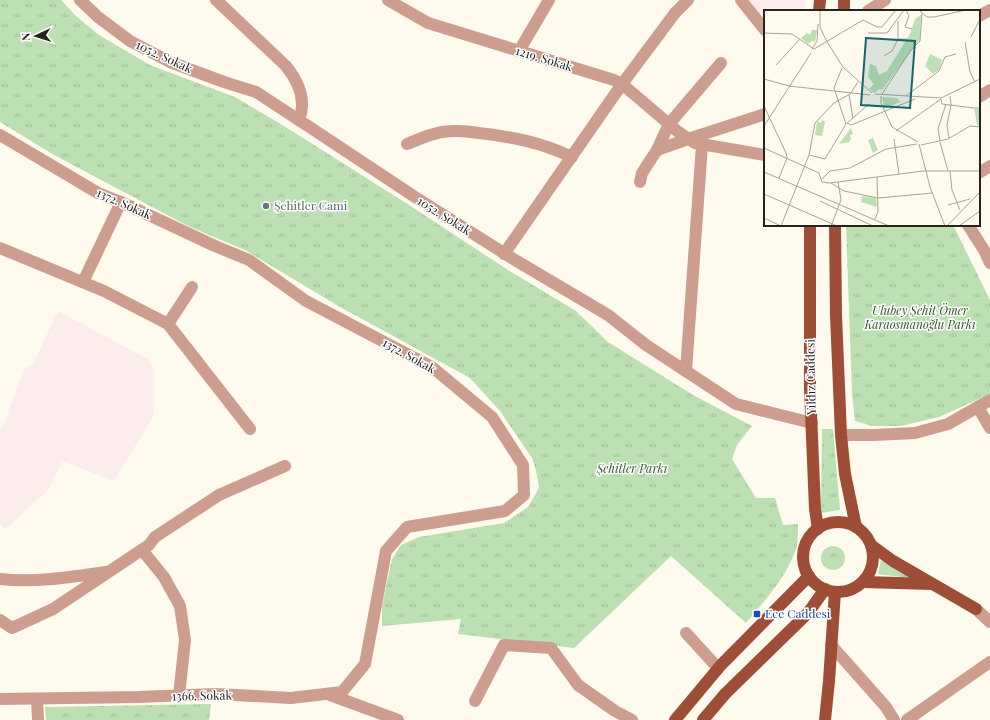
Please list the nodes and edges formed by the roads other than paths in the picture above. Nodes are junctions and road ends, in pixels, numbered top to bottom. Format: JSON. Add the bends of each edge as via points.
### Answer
{"nodes":[{"id":1,"x":80,"y":0,"type":"edge"},
{"id":2,"x":216,"y":0,"type":"edge"},
{"id":3,"x":388,"y":0,"type":"edge"},
{"id":4,"x":549,"y":0,"type":"edge"},
{"id":5,"x":688,"y":0,"type":"edge"},
{"id":6,"x":741,"y":0,"type":"edge"},
{"id":7,"x":820,"y":0,"type":"edge"},
{"id":8,"x":863,"y":0,"type":"edge"},
{"id":9,"x":885,"y":0,"type":"edge"},
{"id":10,"x":819,"y":10,"type":"edge"},
{"id":11,"x":867,"y":10,"type":"edge"},
{"id":12,"x":869,"y":10,"type":"edge"},
{"id":13,"x":990,"y":10,"type":"edge"},
{"id":14,"x":980,"y":15,"type":"edge"},
{"id":15,"x":764,"y":29,"type":"edge"},
{"id":16,"x":519,"y":51,"type":"junction"},
{"id":17,"x":721,"y":63,"type":"dead end"},
{"id":18,"x":622,"y":84,"type":"junction"},
{"id":19,"x":990,"y":90,"type":"edge"},
{"id":20,"x":980,"y":96,"type":"edge"},
{"id":21,"x":764,"y":114,"type":"edge"},
{"id":22,"x":299,"y":120,"type":"junction"},
{"id":23,"x":670,"y":124,"type":"junction"},
{"id":24,"x":0,"y":135,"type":"edge"},
{"id":25,"x":688,"y":139,"type":"junction"},
{"id":26,"x":407,"y":144,"type":"dead end"},
{"id":27,"x":702,"y":145,"type":"junction"},
{"id":28,"x":657,"y":150,"type":"junction"},
{"id":29,"x":764,"y":155,"type":"edge"},
{"id":30,"x":572,"y":157,"type":"junction"},
{"id":31,"x":990,"y":166,"type":"edge"},
{"id":32,"x":980,"y":172,"type":"edge"},
{"id":33,"x":640,"y":182,"type":"dead end"},
{"id":34,"x":120,"y":202,"type":"junction"},
{"id":35,"x":810,"y":226,"type":"edge"},
{"id":36,"x":835,"y":226,"type":"edge"},
{"id":37,"x":969,"y":226,"type":"edge"},
{"id":38,"x":0,"y":248,"type":"edge"},
{"id":39,"x":987,"y":248,"type":"edge"},
{"id":40,"x":504,"y":254,"type":"junction"},
{"id":41,"x":990,"y":262,"type":"edge"},
{"id":42,"x":83,"y":282,"type":"junction"},
{"id":43,"x":192,"y":288,"type":"dead end"},
{"id":44,"x":168,"y":324,"type":"junction"},
{"id":45,"x":686,"y":372,"type":"junction"},
{"id":46,"x":990,"y":400,"type":"edge"},
{"id":47,"x":978,"y":407,"type":"junction"},
{"id":48,"x":812,"y":423,"type":"junction"},
{"id":49,"x":990,"y":428,"type":"edge"},
{"id":50,"x":250,"y":429,"type":"dead end"},
{"id":51,"x":841,"y":434,"type":"junction"},
{"id":52,"x":285,"y":466,"type":"dead end"},
{"id":53,"x":856,"y":527,"type":"junction"},
{"id":54,"x":818,"y":529,"type":"junction"},
{"id":55,"x":871,"y":545,"type":"junction"},
{"id":56,"x":142,"y":550,"type":"junction"},
{"id":57,"x":109,"y":572,"type":"junction"},
{"id":58,"x":809,"y":576,"type":"junction"},
{"id":59,"x":0,"y":579,"type":"edge"},
{"id":60,"x":863,"y":582,"type":"junction"},
{"id":61,"x":933,"y":584,"type":"junction"},
{"id":62,"x":830,"y":591,"type":"junction"},
{"id":63,"x":976,"y":608,"type":"joint"},
{"id":64,"x":0,"y":620,"type":"edge"},
{"id":65,"x":990,"y":622,"type":"edge"},
{"id":66,"x":686,"y":633,"type":"dead end"},
{"id":67,"x":831,"y":645,"type":"junction"},
{"id":68,"x":990,"y":662,"type":"edge"},
{"id":69,"x":718,"y":668,"type":"junction"},
{"id":70,"x":326,"y":694,"type":"junction"},
{"id":71,"x":179,"y":696,"type":"junction"},
{"id":72,"x":0,"y":699,"type":"edge"},
{"id":73,"x":37,"y":699,"type":"junction"},
{"id":74,"x":475,"y":701,"type":"dead end"},
{"id":75,"x":38,"y":720,"type":"edge"},
{"id":76,"x":398,"y":720,"type":"edge"},
{"id":77,"x":632,"y":720,"type":"edge"},
{"id":78,"x":675,"y":720,"type":"edge"},
{"id":79,"x":703,"y":720,"type":"edge"},
{"id":80,"x":825,"y":720,"type":"edge"},
{"id":81,"x":894,"y":720,"type":"edge"},
{"id":82,"x":908,"y":720,"type":"edge"}],
"edges":[{"from":1,"to":22,"type":"street","name":"1052. Sokak","via":[[130,41],[170,62],[256,92]]},
{"from":2,"to":22,"type":"street","via":[[291,72],[302,100]]},
{"from":3,"to":16,"type":"street","name":"1219. Sokak","via":[[428,23]]},
{"from":4,"to":16,"type":"street"},
{"from":5,"to":18,"type":"street","via":[[675,13]]},
{"from":6,"to":15,"type":"street"},
{"from":7,"to":10,"type":"main road"},
{"from":8,"to":11,"type":"street"},
{"from":9,"to":12,"type":"street"},
{"from":13,"to":14,"type":"street"},
{"from":16,"to":18,"type":"street","name":"1219. Sokak"},
{"from":17,"to":23,"type":"street"},
{"from":18,"to":23,"type":"street","name":"1219. Sokak"},
{"from":18,"to":30,"type":"street"},
{"from":19,"to":20,"type":"street"},
{"from":21,"to":25,"type":"street"},
{"from":22,"to":40,"type":"street","name":"1052. Sokak"},
{"from":23,"to":25,"type":"street","name":"1219. Sokak"},
{"from":23,"to":28,"type":"street"},
{"from":24,"to":34,"type":"street","name":"1372. Sokak","via":[[98,193]]},
{"from":25,"to":27,"type":"street","name":"1219. Sokak"},
{"from":25,"to":28,"type":"street"},
{"from":26,"to":30,"type":"street","via":[[438,133],[467,131],[518,138]]},
{"from":27,"to":29,"type":"street","name":"1219. Sokak"},
{"from":27,"to":45,"type":"street"},
{"from":28,"to":33,"type":"street","via":[[642,173]]},
{"from":30,"to":40,"type":"street"},
{"from":31,"to":32,"type":"street"},
{"from":34,"to":42,"type":"street"},
{"from":34,"to":70,"type":"street","name":"1372. Sokak","via":[[249,260],[306,301],[432,367],[492,417],[523,465],[524,495],[505,511],[407,527],[386,551],[365,664],[342,692]]},
{"from":35,"to":48,"type":"main road","name":"Yıldız Caddesi"},
{"from":36,"to":51,"type":"main road"},
{"from":37,"to":39,"type":"street"},
{"from":38,"to":42,"type":"street"},
{"from":39,"to":41,"type":"street"},
{"from":40,"to":45,"type":"street","name":"1052. Sokak","via":[[608,315]]},
{"from":42,"to":44,"type":"street"},
{"from":43,"to":44,"type":"street"},
{"from":44,"to":50,"type":"street"},
{"from":45,"to":48,"type":"street","name":"1052. Sokak","via":[[736,404]]},
{"from":46,"to":47,"type":"street"},
{"from":47,"to":49,"type":"street"},
{"from":47,"to":51,"type":"street","via":[[948,424],[915,433]]},
{"from":48,"to":54,"type":"main road","name":"Yıldız Caddesi"},
{"from":51,"to":53,"type":"main road","via":[[845,474]]},
{"from":52,"to":56,"type":"street","via":[[219,495],[156,537]]},
{"from":53,"to":54,"type":"main road","via":[[836,522]]},
{"from":53,"to":55,"type":"main road","via":[[865,534]]},
{"from":54,"to":58,"type":"main road","via":[[810,536],[804,556]]},
{"from":55,"to":60,"type":"main road","via":[[872,565]]},
{"from":55,"to":61,"type":"main road"},
{"from":56,"to":57,"type":"street"},
{"from":56,"to":71,"type":"street","via":[[164,577],[180,606],[185,640]]},
{"from":57,"to":59,"type":"street","via":[[56,579]]},
{"from":57,"to":64,"type":"street","via":[[53,608],[12,628]]},
{"from":58,"to":62,"type":"main road","via":[[816,584]]},
{"from":58,"to":69,"type":"main road"},
{"from":60,"to":61,"type":"main road"},
{"from":60,"to":62,"type":"main road","via":[[845,592]]},
{"from":61,"to":63,"type":"main road"},
{"from":62,"to":67,"type":"main road"},
{"from":62,"to":79,"type":"main road","via":[[725,694]]},
{"from":63,"to":65,"type":"street"},
{"from":66,"to":69,"type":"street"},
{"from":67,"to":80,"type":"main road"},
{"from":67,"to":81,"type":"street","via":[[886,707]]},
{"from":68,"to":82,"type":"street"},
{"from":69,"to":78,"type":"main road"},
{"from":70,"to":71,"type":"street","name":"1366. Sokak","via":[[291,698],[216,694]]},
{"from":70,"to":76,"type":"street","name":"1366. Sokak"},
{"from":71,"to":73,"type":"street","name":"1366. Sokak"},
{"from":72,"to":73,"type":"street","name":"1366. Sokak"},
{"from":73,"to":75,"type":"street"},
{"from":74,"to":77,"type":"street","via":[[504,645],[551,648],[578,685]]}]}
